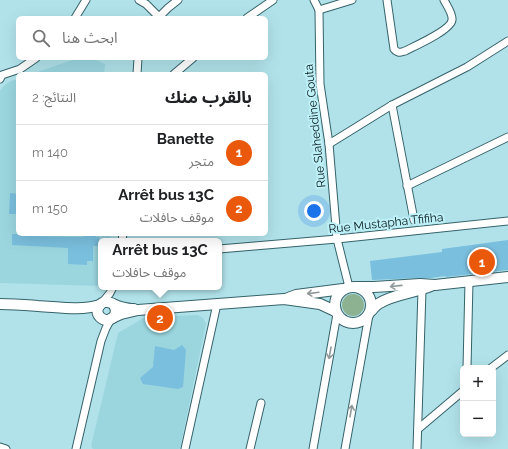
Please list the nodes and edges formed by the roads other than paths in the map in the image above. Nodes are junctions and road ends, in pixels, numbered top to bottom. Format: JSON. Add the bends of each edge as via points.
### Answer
{"nodes":[{"id":1,"x":86,"y":0,"type":"edge"},
{"id":2,"x":139,"y":0,"type":"edge"},
{"id":3,"x":178,"y":0,"type":"edge"},
{"id":4,"x":273,"y":0,"type":"edge"},
{"id":5,"x":314,"y":0,"type":"edge"},
{"id":6,"x":352,"y":0,"type":"edge"},
{"id":7,"x":387,"y":0,"type":"edge"},
{"id":8,"x":444,"y":0,"type":"edge"},
{"id":9,"x":319,"y":10,"type":"junction"},
{"id":10,"x":77,"y":16,"type":"edge"},
{"id":11,"x":157,"y":16,"type":"edge"},
{"id":12,"x":161,"y":16,"type":"edge"},
{"id":13,"x":250,"y":16,"type":"edge"},
{"id":14,"x":508,"y":41,"type":"edge"},
{"id":15,"x":33,"y":60,"type":"edge"},
{"id":16,"x":138,"y":60,"type":"edge"},
{"id":17,"x":191,"y":60,"type":"edge"},
{"id":18,"x":137,"y":72,"type":"edge"},
{"id":19,"x":176,"y":72,"type":"edge"},
{"id":20,"x":1,"y":75,"type":"edge"},
{"id":21,"x":392,"y":105,"type":"junction"},
{"id":22,"x":508,"y":137,"type":"edge"},
{"id":23,"x":329,"y":144,"type":"junction"},
{"id":24,"x":407,"y":186,"type":"junction"},
{"id":25,"x":414,"y":220,"type":"dead end"},
{"id":26,"x":508,"y":221,"type":"edge"},
{"id":27,"x":337,"y":239,"type":"junction"},
{"id":28,"x":222,"y":249,"type":"edge"},
{"id":29,"x":508,"y":277,"type":"edge"},
{"id":30,"x":469,"y":281,"type":"junction"},
{"id":31,"x":435,"y":285,"type":"junction"},
{"id":32,"x":350,"y":288,"type":"junction"},
{"id":33,"x":112,"y":290,"type":"edge"},
{"id":34,"x":114,"y":290,"type":"edge"},
{"id":35,"x":422,"y":290,"type":"junction"},
{"id":36,"x":284,"y":299,"type":"junction"},
{"id":37,"x":0,"y":304,"type":"edge"},
{"id":38,"x":101,"y":304,"type":"junction"},
{"id":39,"x":217,"y":304,"type":"junction"},
{"id":40,"x":114,"y":305,"type":"junction"},
{"id":41,"x":76,"y":309,"type":"junction"},
{"id":42,"x":138,"y":310,"type":"junction"},
{"id":43,"x":336,"y":313,"type":"junction"},
{"id":44,"x":370,"y":313,"type":"junction"},
{"id":45,"x":108,"y":319,"type":"junction"},
{"id":46,"x":508,"y":355,"type":"edge"},
{"id":47,"x":467,"y":365,"type":"edge"},
{"id":48,"x":495,"y":365,"type":"edge"},
{"id":49,"x":460,"y":394,"type":"edge"},
{"id":50,"x":261,"y":403,"type":"dead end"},
{"id":51,"x":418,"y":429,"type":"junction"},
{"id":52,"x":0,"y":447,"type":"edge"},
{"id":53,"x":6,"y":449,"type":"edge"},
{"id":54,"x":76,"y":449,"type":"edge"},
{"id":55,"x":185,"y":449,"type":"edge"},
{"id":56,"x":250,"y":449,"type":"edge"},
{"id":57,"x":313,"y":449,"type":"edge"},
{"id":58,"x":344,"y":449,"type":"edge"},
{"id":59,"x":417,"y":449,"type":"edge"}],
"edges":[{"from":1,"to":10,"type":"street"},
{"from":2,"to":11,"type":"street"},
{"from":3,"to":12,"type":"street"},
{"from":4,"to":13,"type":"street"},
{"from":5,"to":9,"type":"street"},
{"from":6,"to":9,"type":"street"},
{"from":7,"to":8,"type":"street","via":[[394,46],[399,53],[451,25],[452,17]]},
{"from":9,"to":23,"type":"street","name":"Rue Slaheddine Gouta","via":[[320,84]]},
{"from":14,"to":21,"type":"street","via":[[467,67]]},
{"from":15,"to":20,"type":"street","via":[[20,69]]},
{"from":16,"to":18,"type":"street"},
{"from":17,"to":19,"type":"street"},
{"from":21,"to":23,"type":"street"},
{"from":21,"to":24,"type":"street"},
{"from":22,"to":24,"type":"street"},
{"from":23,"to":27,"type":"street","name":"Rue Slaheddine Gouta"},
{"from":24,"to":25,"type":"street"},
{"from":26,"to":27,"type":"street","name":"Rue Mustapha Tfifiha"},
{"from":27,"to":28,"type":"street","name":"Rue Mustapha Tfifiha"},
{"from":27,"to":32,"type":"street","name":"Rue Slaheddine Gouta"},
{"from":29,"to":30,"type":"main road"},
{"from":30,"to":31,"type":"main road"},
{"from":30,"to":47,"type":"street"},
{"from":31,"to":32,"type":"main road","one_way":true},
{"from":31,"to":35,"type":"main road"},
{"from":32,"to":36,"type":"main road","one_way":true},
{"from":32,"to":43,"type":"main road","via":[[339,294],[336,299]]},
{"from":32,"to":44,"type":"main road","via":[[363,289],[367,293],[372,305]]},
{"from":33,"to":38,"type":"street"},
{"from":34,"to":40,"type":"street"},
{"from":35,"to":44,"type":"main road","via":[[378,304]]},
{"from":35,"to":51,"type":"street"},
{"from":36,"to":39,"type":"main road"},
{"from":36,"to":43,"type":"main road","via":[[320,304]]},
{"from":37,"to":41,"type":"main road"},
{"from":38,"to":40,"type":"main road","via":[[109,302]]},
{"from":38,"to":41,"type":"main road"},
{"from":38,"to":45,"type":"main road","via":[[98,313]]},
{"from":39,"to":42,"type":"main road"},
{"from":39,"to":55,"type":"street"},
{"from":40,"to":42,"type":"main road"},
{"from":40,"to":45,"type":"main road","via":[[116,313]]},
{"from":41,"to":45,"type":"main road"},
{"from":42,"to":45,"type":"main road"},
{"from":43,"to":44,"type":"main road","via":[[340,319],[352,324],[364,320]]},
{"from":43,"to":57,"type":"street","one_way":true},
{"from":58,"to":44,"type":"street","one_way":true},
{"from":45,"to":54,"type":"street"},
{"from":46,"to":48,"type":"street"},
{"from":49,"to":51,"type":"street"},
{"from":50,"to":56,"type":"street"},
{"from":51,"to":59,"type":"street"},
{"from":52,"to":53,"type":"street"}]}
